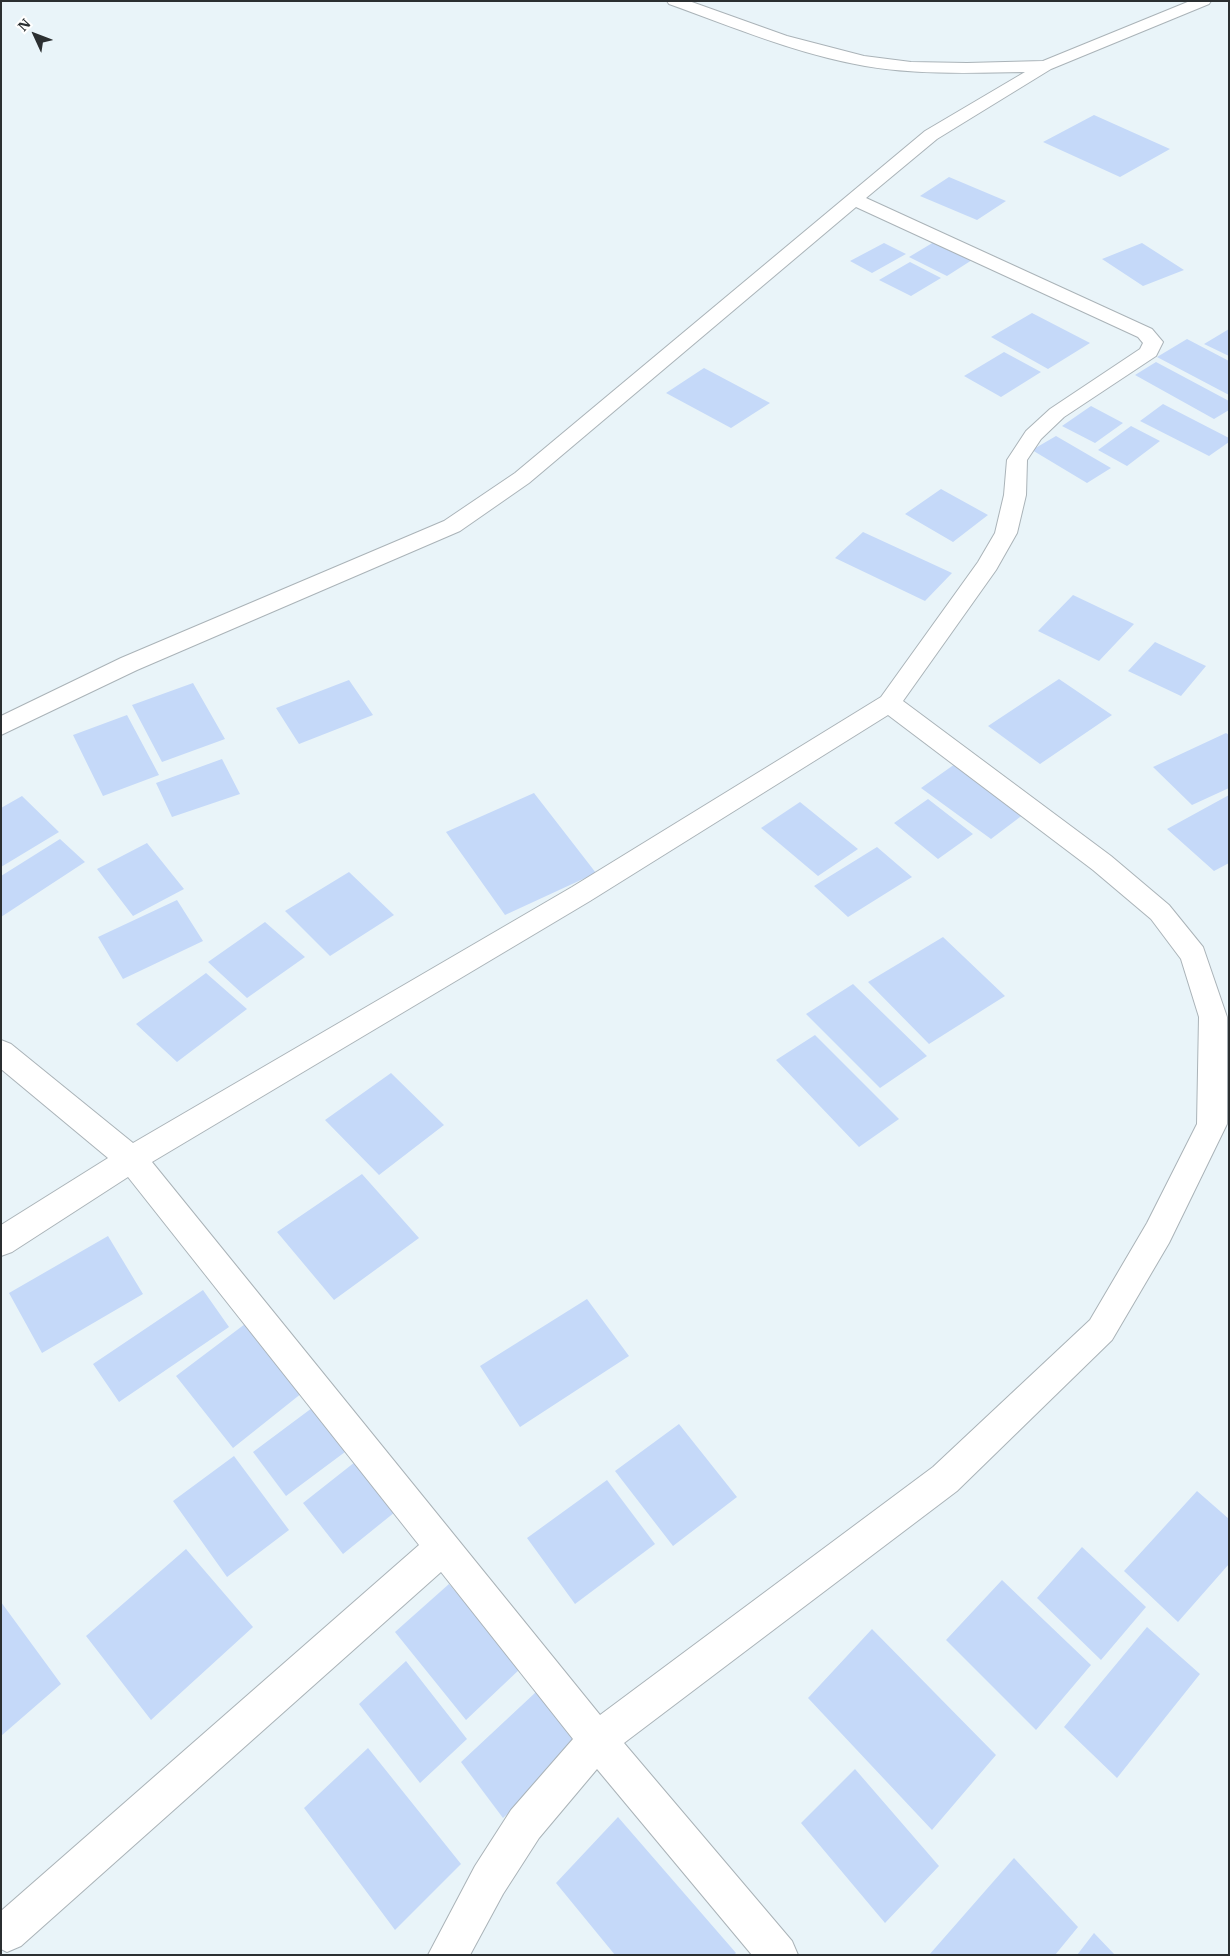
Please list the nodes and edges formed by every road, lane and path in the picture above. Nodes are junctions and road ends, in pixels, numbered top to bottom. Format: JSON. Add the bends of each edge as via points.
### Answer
{"nodes":[{"id":1,"x":674,"y":1,"type":"edge"},
{"id":2,"x":1204,"y":1,"type":"edge"},
{"id":3,"x":1045,"y":66,"type":"junction"},
{"id":4,"x":855,"y":200,"type":"junction"},
{"id":5,"x":889,"y":703,"type":"junction"},
{"id":6,"x":1,"y":726,"type":"edge"},
{"id":7,"x":1,"y":1052,"type":"edge"},
{"id":8,"x":132,"y":1159,"type":"junction"},
{"id":9,"x":1,"y":1242,"type":"edge"},
{"id":10,"x":443,"y":1547,"type":"junction"},
{"id":11,"x":597,"y":1740,"type":"junction"},
{"id":12,"x":7,"y":1932,"type":"dead end"},
{"id":13,"x":448,"y":1955,"type":"edge"},
{"id":14,"x":778,"y":1955,"type":"edge"}],
"edges":[{"from":1,"to":3,"type":"street","via":[[828,53],[890,65],[956,69]]},
{"from":2,"to":3,"type":"street"},
{"from":3,"to":4,"type":"street","via":[[931,135]]},
{"from":4,"to":5,"type":"street","via":[[1145,333],[1153,342],[1150,352],[1057,413],[1033,435],[1017,460],[1015,495],[1006,533],[988,565]]},
{"from":4,"to":6,"type":"street","via":[[522,478],[452,526],[129,664]]},
{"from":5,"to":8,"type":"street","via":[[581,894]]},
{"from":5,"to":11,"type":"street","via":[[1102,863],[1166,919],[1193,955],[1213,1017],[1212,1124],[1158,1233],[1101,1330],[945,1479]]},
{"from":7,"to":8,"type":"street"},
{"from":8,"to":9,"type":"street"},
{"from":8,"to":10,"type":"street"},
{"from":10,"to":11,"type":"street"},
{"from":10,"to":12,"type":"street"},
{"from":11,"to":13,"type":"street","via":[[525,1824],[489,1880]]},
{"from":11,"to":14,"type":"street"}]}
